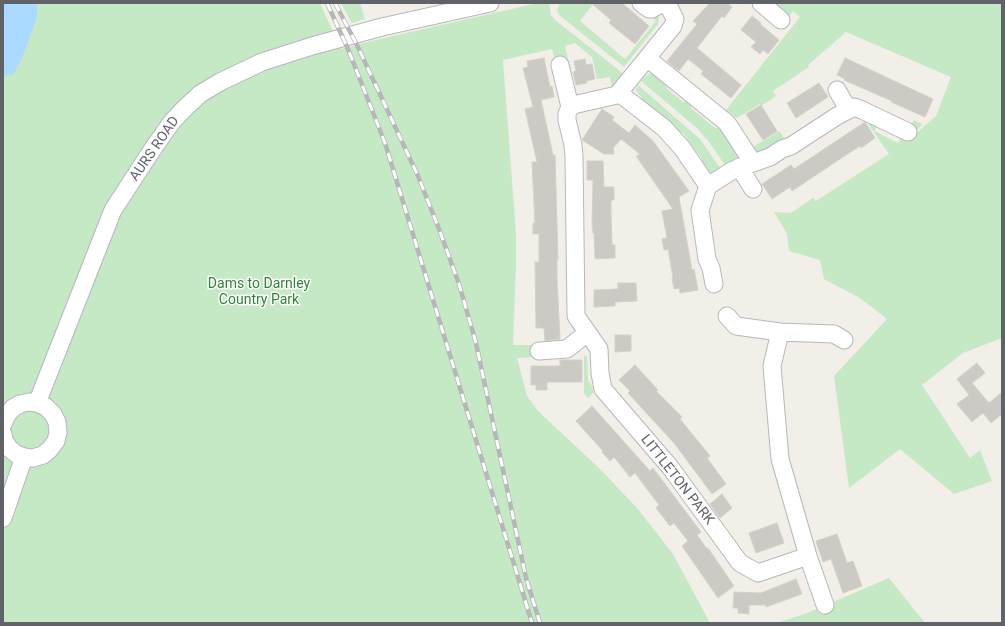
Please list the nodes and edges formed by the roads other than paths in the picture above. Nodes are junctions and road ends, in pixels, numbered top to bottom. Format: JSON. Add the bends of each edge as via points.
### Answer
{"nodes":[{"id":1,"x":490,"y":3,"type":"edge"},
{"id":2,"x":641,"y":3,"type":"edge"},
{"id":3,"x":662,"y":3,"type":"edge"},
{"id":4,"x":667,"y":3,"type":"edge"},
{"id":5,"x":761,"y":3,"type":"edge"},
{"id":6,"x":781,"y":20,"type":"dead end"},
{"id":7,"x":647,"y":58,"type":"junction"},
{"id":8,"x":560,"y":65,"type":"dead end"},
{"id":9,"x":837,"y":90,"type":"dead end"},
{"id":10,"x":619,"y":93,"type":"junction"},
{"id":11,"x":570,"y":107,"type":"junction"},
{"id":12,"x":848,"y":109,"type":"junction"},
{"id":13,"x":908,"y":132,"type":"dead end"},
{"id":14,"x":746,"y":165,"type":"junction"},
{"id":15,"x":708,"y":186,"type":"junction"},
{"id":16,"x":753,"y":189,"type":"dead end"},
{"id":17,"x":714,"y":284,"type":"dead end"},
{"id":18,"x":727,"y":316,"type":"dead end"},
{"id":19,"x":780,"y":332,"type":"junction"},
{"id":20,"x":587,"y":333,"type":"junction"},
{"id":21,"x":844,"y":340,"type":"dead end"},
{"id":22,"x":538,"y":351,"type":"dead end"},
{"id":23,"x":37,"y":403,"type":"junction"},
{"id":24,"x":3,"y":424,"type":"edge"},
{"id":25,"x":3,"y":434,"type":"edge"},
{"id":26,"x":24,"y":457,"type":"junction"},
{"id":27,"x":3,"y":518,"type":"edge"},
{"id":28,"x":808,"y":556,"type":"junction"},
{"id":29,"x":825,"y":605,"type":"dead end"}],
"edges":[{"from":1,"to":23,"type":"street","name":"AURS ROAD","via":[[382,27],[312,46],[262,62],[200,94],[170,123],[113,210]]},
{"from":2,"to":3,"type":"street","via":[[649,9]]},
{"from":4,"to":7,"type":"street","via":[[675,19],[673,26]]},
{"from":5,"to":6,"type":"street"},
{"from":7,"to":10,"type":"street"},
{"from":7,"to":14,"type":"street","via":[[727,122]]},
{"from":8,"to":11,"type":"street","name":"LITTLETON PARK"},
{"from":9,"to":12,"type":"street"},
{"from":10,"to":11,"type":"street"},
{"from":10,"to":15,"type":"street","via":[[664,128],[682,148]]},
{"from":11,"to":20,"type":"street","name":"LITTLETON PARK","via":[[567,120],[574,156],[576,316]]},
{"from":12,"to":13,"type":"street","via":[[854,107],[862,110]]},
{"from":12,"to":14,"type":"street","via":[[791,146]]},
{"from":14,"to":15,"type":"street"},
{"from":14,"to":16,"type":"street"},
{"from":15,"to":17,"type":"street","via":[[700,210],[707,259]]},
{"from":18,"to":19,"type":"street","via":[[736,326]]},
{"from":19,"to":21,"type":"street","via":[[834,334]]},
{"from":19,"to":28,"type":"street","via":[[772,366],[780,459]]},
{"from":20,"to":22,"type":"street","via":[[567,349]]},
{"from":20,"to":28,"type":"street","name":"LITTLETON PARK","via":[[599,349],[603,389],[670,468],[740,563],[758,573]]},
{"from":23,"to":24,"type":"street","via":[[29,402],[12,408]]},
{"from":23,"to":26,"type":"street","via":[[53,414],[57,422],[56,441],[43,455]]},
{"from":25,"to":26,"type":"street","via":[[9,448]]},
{"from":26,"to":27,"type":"street"},
{"from":28,"to":29,"type":"street"}]}
